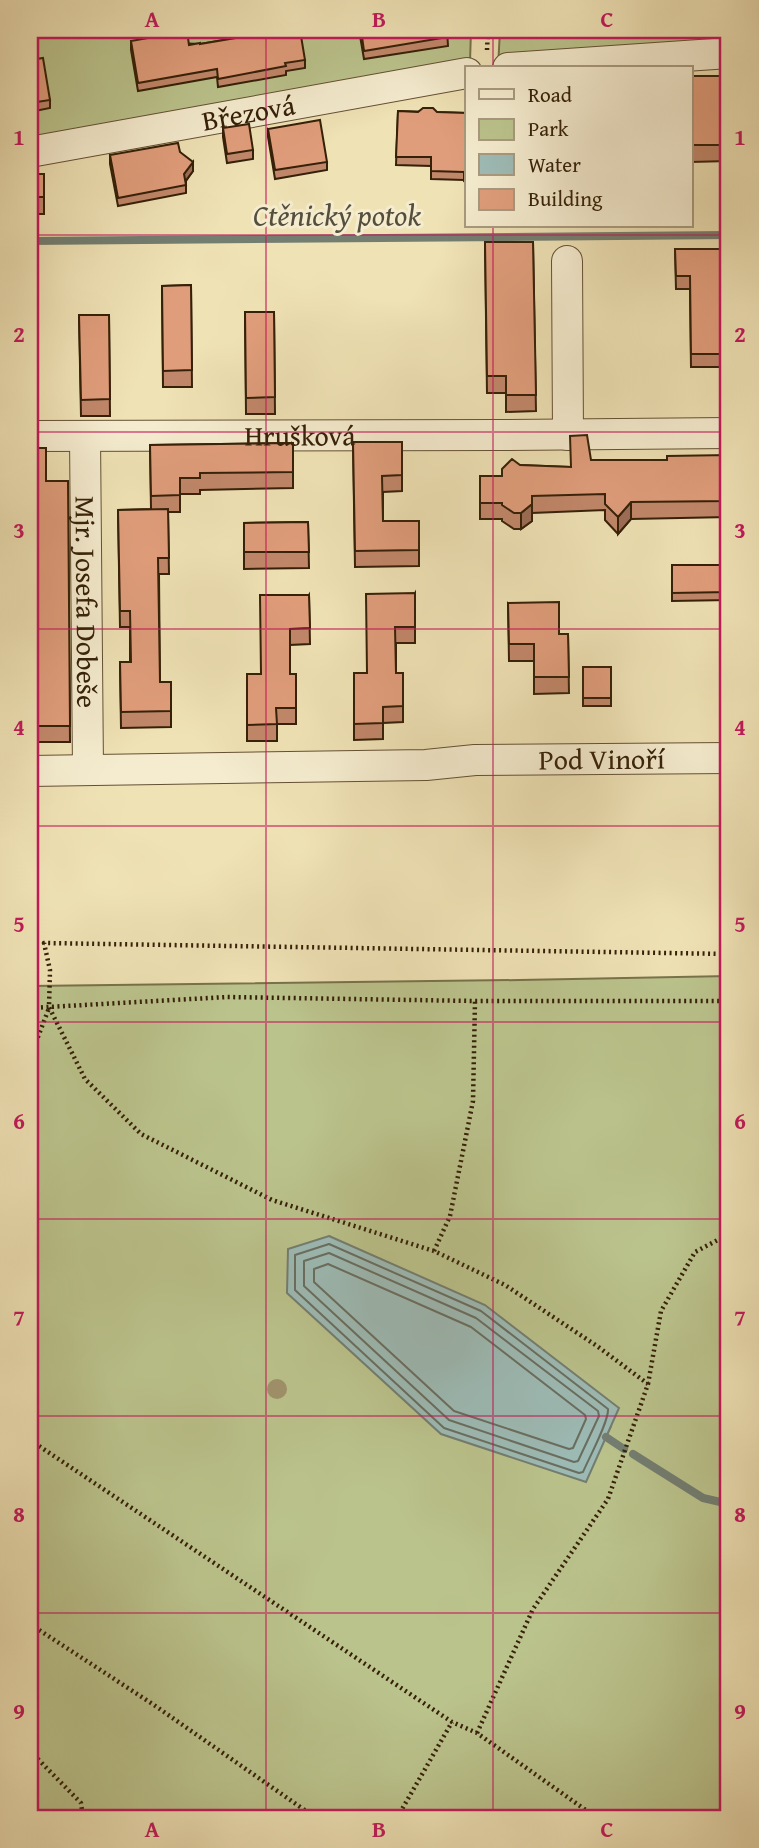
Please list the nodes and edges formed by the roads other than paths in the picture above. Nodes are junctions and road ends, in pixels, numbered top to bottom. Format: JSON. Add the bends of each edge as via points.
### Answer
{"nodes":[{"id":1,"x":729,"y":53,"type":"edge"},
{"id":2,"x":537,"y":66,"type":"edge"},
{"id":3,"x":465,"y":73,"type":"edge"},
{"id":4,"x":30,"y":152,"type":"edge"},
{"id":5,"x":567,"y":261,"type":"dead end"},
{"id":6,"x":729,"y":433,"type":"edge"},
{"id":7,"x":568,"y":435,"type":"junction"},
{"id":8,"x":30,"y":436,"type":"edge"},
{"id":9,"x":85,"y":436,"type":"junction"},
{"id":10,"x":729,"y":758,"type":"edge"},
{"id":11,"x":88,"y":770,"type":"junction"},
{"id":12,"x":30,"y":771,"type":"edge"}],
"edges":[{"from":1,"to":2,"type":"street"},
{"from":3,"to":4,"type":"street","name":"Březová"},
{"from":5,"to":7,"type":"street"},
{"from":6,"to":7,"type":"street","name":"Hrušková"},
{"from":7,"to":9,"type":"street","name":"Hrušková"},
{"from":8,"to":9,"type":"street","name":"Hrušková"},
{"from":9,"to":11,"type":"street","name":"Mjr. Josefa Dobeše"},
{"from":10,"to":11,"type":"street","name":"Pod Vinoří"},
{"from":11,"to":12,"type":"street","name":"Pod Vinoří"}]}
